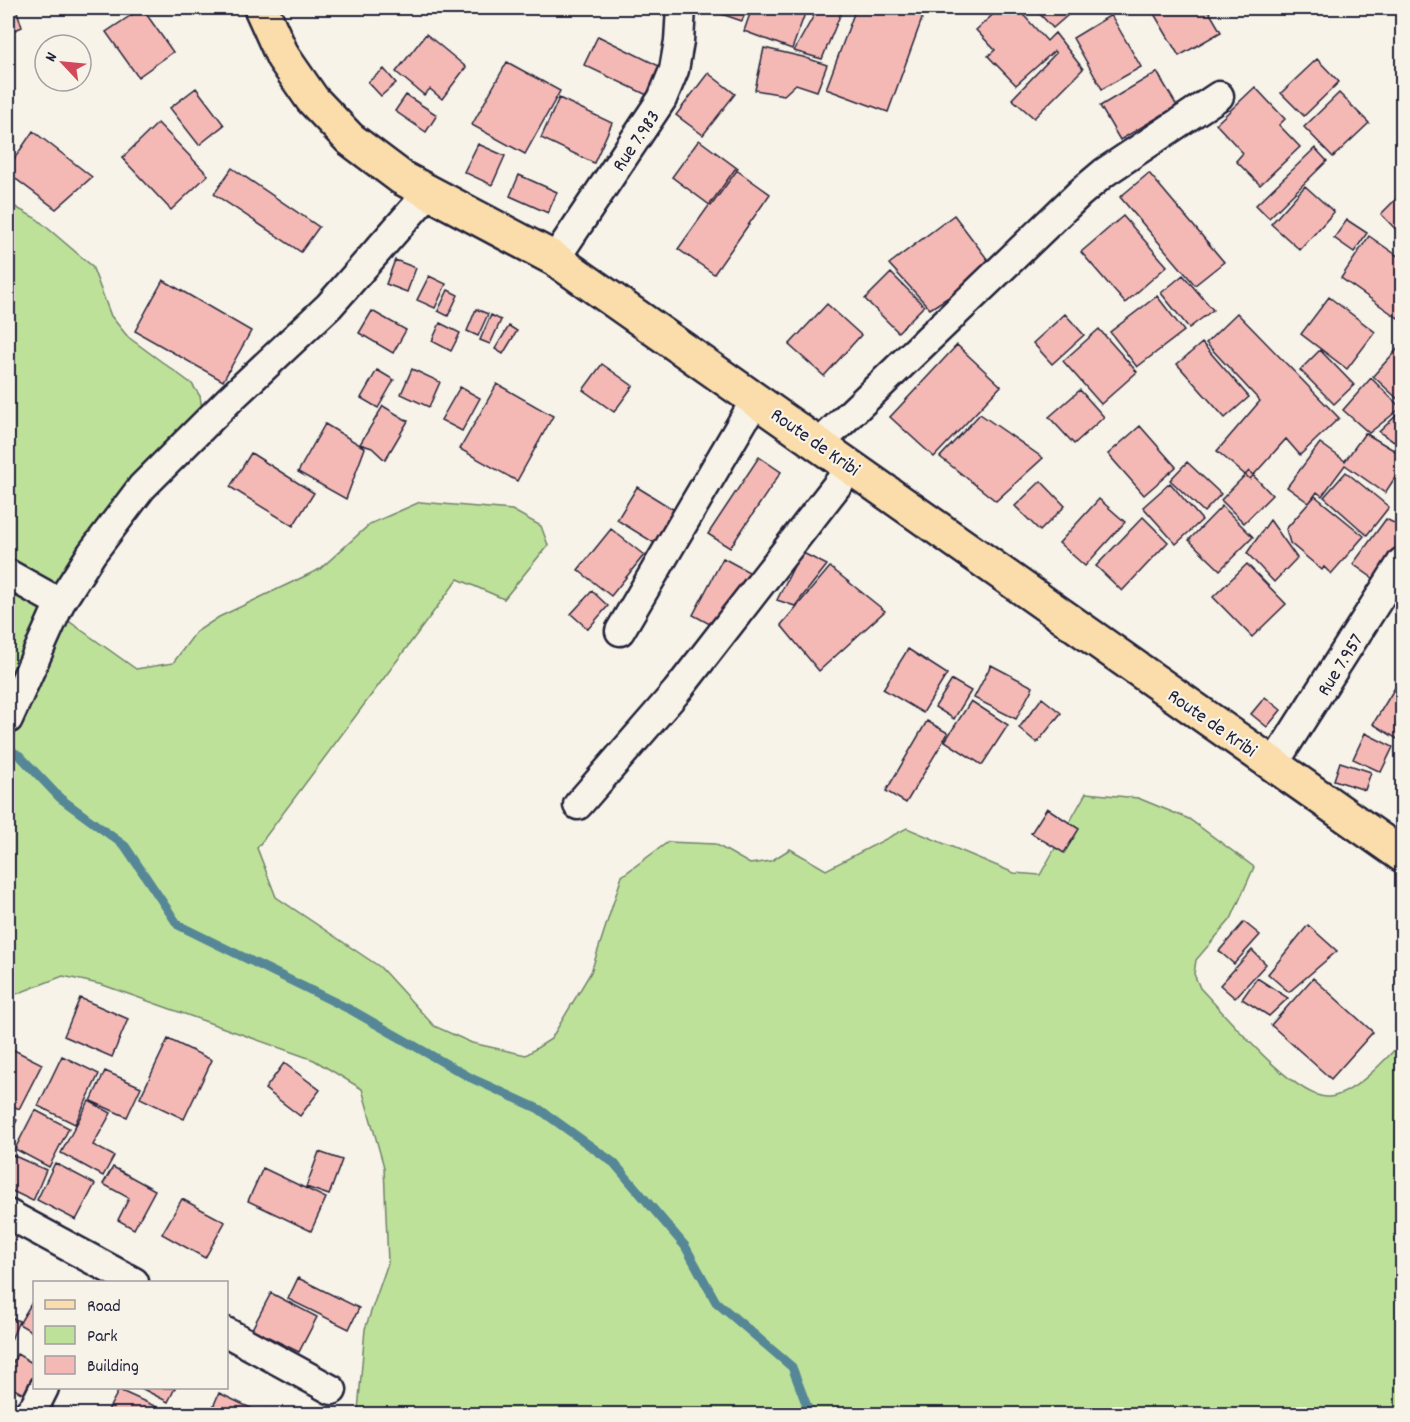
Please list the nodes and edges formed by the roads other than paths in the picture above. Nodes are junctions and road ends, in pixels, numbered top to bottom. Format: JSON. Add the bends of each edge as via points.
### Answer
{"nodes":[{"id":1,"x":261,"y":8,"type":"edge"},
{"id":2,"x":681,"y":8,"type":"edge"},
{"id":3,"x":1219,"y":96,"type":"dead end"},
{"id":4,"x":429,"y":192,"type":"junction"},
{"id":5,"x":555,"y":259,"type":"junction"},
{"id":6,"x":756,"y":399,"type":"junction"},
{"id":7,"x":820,"y":443,"type":"junction"},
{"id":8,"x":852,"y":466,"type":"junction"},
{"id":9,"x":1402,"y":562,"type":"edge"},
{"id":10,"x":8,"y":574,"type":"edge"},
{"id":11,"x":60,"y":603,"type":"junction"},
{"id":12,"x":620,"y":631,"type":"dead end"},
{"id":13,"x":8,"y":719,"type":"edge"},
{"id":14,"x":1273,"y":765,"type":"junction"},
{"id":15,"x":578,"y":805,"type":"dead end"},
{"id":16,"x":1402,"y":855,"type":"edge"},
{"id":17,"x":8,"y":1214,"type":"edge"},
{"id":18,"x":103,"y":1275,"type":"edge"},
{"id":19,"x":130,"y":1281,"type":"edge"},
{"id":20,"x":228,"y":1333,"type":"edge"},
{"id":21,"x":43,"y":1389,"type":"edge"},
{"id":22,"x":332,"y":1390,"type":"dead end"},
{"id":23,"x":27,"y":1414,"type":"edge"}],
"edges":[{"from":1,"to":4,"type":"main road","name":"Route de Kribi","via":[[283,57],[312,99],[350,139],[402,178]]},
{"from":2,"to":5,"type":"street","name":"Rue 7.983","via":[[674,70],[662,99]]},
{"from":3,"to":7,"type":"street","via":[[1080,193]]},
{"from":4,"to":5,"type":"main road","name":"Route de Kribi"},
{"from":4,"to":11,"type":"street","via":[[329,306],[142,487]]},
{"from":5,"to":6,"type":"main road","name":"Route de Kribi"},
{"from":6,"to":7,"type":"main road","name":"Route de Kribi"},
{"from":6,"to":12,"type":"street"},
{"from":7,"to":8,"type":"main road","name":"Route de Kribi"},
{"from":8,"to":14,"type":"main road","name":"Route de Kribi"},
{"from":8,"to":15,"type":"street","via":[[677,692]]},
{"from":9,"to":14,"type":"street","name":"Rue 7.957"},
{"from":10,"to":11,"type":"street"},
{"from":11,"to":13,"type":"street"},
{"from":14,"to":16,"type":"main road","name":"Route de Kribi"},
{"from":17,"to":18,"type":"street"},
{"from":18,"to":19,"type":"street"},
{"from":20,"to":22,"type":"street"},
{"from":21,"to":23,"type":"street"}]}
